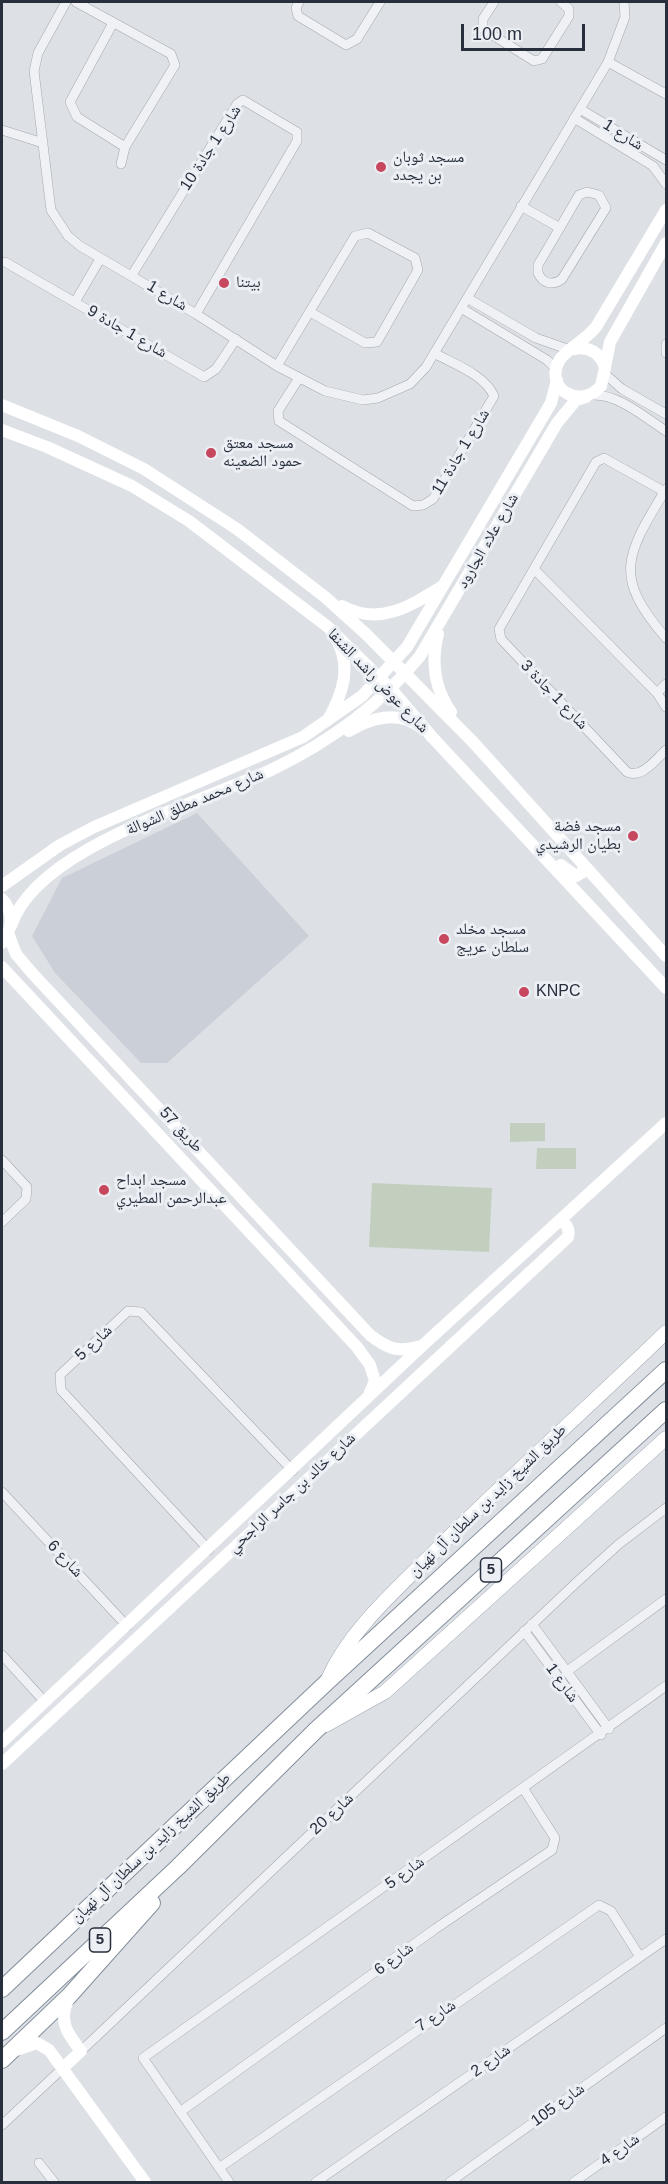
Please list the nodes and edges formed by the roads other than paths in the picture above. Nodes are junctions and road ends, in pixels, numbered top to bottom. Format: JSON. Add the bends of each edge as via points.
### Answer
{"nodes":[{"id":1,"x":66,"y":2,"type":"edge"},
{"id":2,"x":76,"y":2,"type":"edge"},
{"id":3,"x":300,"y":2,"type":"edge"},
{"id":4,"x":380,"y":2,"type":"edge"},
{"id":5,"x":494,"y":2,"type":"edge"},
{"id":6,"x":561,"y":2,"type":"edge"},
{"id":7,"x":624,"y":2,"type":"edge"},
{"id":8,"x":113,"y":23,"type":"junction"},
{"id":9,"x":608,"y":62,"type":"junction"},
{"id":10,"x":666,"y":94,"type":"edge"},
{"id":11,"x":580,"y":109,"type":"junction"},
{"id":12,"x":574,"y":118,"type":"junction"},
{"id":13,"x":2,"y":130,"type":"edge"},
{"id":14,"x":43,"y":143,"type":"junction"},
{"id":15,"x":125,"y":147,"type":"junction"},
{"id":16,"x":666,"y":160,"type":"edge"},
{"id":17,"x":121,"y":164,"type":"dead end"},
{"id":18,"x":666,"y":184,"type":"edge"},
{"id":19,"x":521,"y":206,"type":"junction"},
{"id":20,"x":666,"y":210,"type":"edge"},
{"id":21,"x":560,"y":228,"type":"junction"},
{"id":22,"x":666,"y":243,"type":"edge"},
{"id":23,"x":100,"y":259,"type":"junction"},
{"id":24,"x":5,"y":262,"type":"dead end"},
{"id":25,"x":132,"y":275,"type":"junction"},
{"id":26,"x":467,"y":298,"type":"junction"},
{"id":27,"x":75,"y":302,"type":"junction"},
{"id":28,"x":461,"y":308,"type":"junction"},
{"id":29,"x":310,"y":312,"type":"junction"},
{"id":30,"x":196,"y":314,"type":"junction"},
{"id":31,"x":236,"y":339,"type":"junction"},
{"id":32,"x":666,"y":344,"type":"edge"},
{"id":33,"x":572,"y":350,"type":"junction"},
{"id":34,"x":434,"y":353,"type":"junction"},
{"id":35,"x":666,"y":353,"type":"edge"},
{"id":36,"x":277,"y":366,"type":"junction"},
{"id":37,"x":605,"y":371,"type":"junction"},
{"id":38,"x":556,"y":375,"type":"junction"},
{"id":39,"x":298,"y":378,"type":"junction"},
{"id":40,"x":589,"y":396,"type":"junction"},
{"id":41,"x":2,"y":405,"type":"edge"},
{"id":42,"x":666,"y":414,"type":"edge"},
{"id":43,"x":2,"y":430,"type":"edge"},
{"id":44,"x":666,"y":431,"type":"edge"},
{"id":45,"x":666,"y":491,"type":"edge"},
{"id":46,"x":535,"y":570,"type":"junction"},
{"id":47,"x":445,"y":585,"type":"junction"},
{"id":48,"x":325,"y":597,"type":"junction"},
{"id":49,"x":441,"y":623,"type":"junction"},
{"id":50,"x":328,"y":627,"type":"junction"},
{"id":51,"x":666,"y":637,"type":"edge"},
{"id":52,"x":394,"y":663,"type":"junction"},
{"id":53,"x":405,"y":675,"type":"junction"},
{"id":54,"x":380,"y":678,"type":"junction"},
{"id":55,"x":666,"y":684,"type":"edge"},
{"id":56,"x":391,"y":689,"type":"junction"},
{"id":57,"x":657,"y":693,"type":"junction"},
{"id":58,"x":666,"y":708,"type":"edge"},
{"id":59,"x":325,"y":724,"type":"junction"},
{"id":60,"x":432,"y":737,"type":"junction"},
{"id":61,"x":473,"y":742,"type":"junction"},
{"id":62,"x":666,"y":750,"type":"edge"},
{"id":63,"x":300,"y":754,"type":"junction"},
{"id":64,"x":492,"y":801,"type":"junction"},
{"id":65,"x":150,"y":802,"type":"junction"},
{"id":66,"x":76,"y":855,"type":"junction"},
{"id":67,"x":584,"y":865,"type":"junction"},
{"id":68,"x":2,"y":886,"type":"edge"},
{"id":69,"x":2,"y":899,"type":"edge"},
{"id":70,"x":7,"y":934,"type":"edge"},
{"id":71,"x":666,"y":956,"type":"edge"},
{"id":72,"x":2,"y":967,"type":"edge"},
{"id":73,"x":666,"y":988,"type":"edge"},
{"id":74,"x":63,"y":1006,"type":"junction"},
{"id":75,"x":51,"y":1018,"type":"junction"},
{"id":76,"x":77,"y":1020,"type":"junction"},
{"id":77,"x":64,"y":1030,"type":"junction"},
{"id":78,"x":666,"y":1122,"type":"edge"},
{"id":79,"x":2,"y":1160,"type":"edge"},
{"id":80,"x":560,"y":1221,"type":"junction"},
{"id":81,"x":2,"y":1222,"type":"edge"},
{"id":82,"x":666,"y":1334,"type":"edge"},
{"id":83,"x":370,"y":1335,"type":"junction"},
{"id":84,"x":422,"y":1346,"type":"junction"},
{"id":85,"x":357,"y":1347,"type":"junction"},
{"id":86,"x":666,"y":1370,"type":"edge"},
{"id":87,"x":366,"y":1401,"type":"junction"},
{"id":88,"x":666,"y":1410,"type":"edge"},
{"id":89,"x":666,"y":1438,"type":"edge"},
{"id":90,"x":293,"y":1471,"type":"junction"},
{"id":91,"x":2,"y":1492,"type":"edge"},
{"id":92,"x":666,"y":1508,"type":"edge"},
{"id":93,"x":209,"y":1550,"type":"junction"},
{"id":94,"x":666,"y":1599,"type":"edge"},
{"id":95,"x":127,"y":1626,"type":"junction"},
{"id":96,"x":528,"y":1627,"type":"junction"},
{"id":97,"x":2,"y":1655,"type":"edge"},
{"id":98,"x":566,"y":1672,"type":"junction"},
{"id":99,"x":326,"y":1683,"type":"junction"},
{"id":100,"x":666,"y":1686,"type":"edge"},
{"id":101,"x":45,"y":1702,"type":"junction"},
{"id":102,"x":316,"y":1730,"type":"junction"},
{"id":103,"x":13,"y":1732,"type":"junction"},
{"id":104,"x":605,"y":1732,"type":"junction"},
{"id":105,"x":2,"y":1742,"type":"edge"},
{"id":106,"x":23,"y":1743,"type":"junction"},
{"id":107,"x":2,"y":1760,"type":"edge"},
{"id":108,"x":523,"y":1788,"type":"junction"},
{"id":109,"x":178,"y":1867,"type":"junction"},
{"id":110,"x":666,"y":1939,"type":"edge"},
{"id":111,"x":640,"y":1957,"type":"junction"},
{"id":112,"x":2,"y":1989,"type":"edge"},
{"id":113,"x":70,"y":1995,"type":"junction"},
{"id":114,"x":666,"y":2028,"type":"edge"},
{"id":115,"x":2,"y":2032,"type":"edge"},
{"id":116,"x":81,"y":2051,"type":"junction"},
{"id":117,"x":4,"y":2057,"type":"edge"},
{"id":118,"x":63,"y":2068,"type":"junction"},
{"id":119,"x":180,"y":2112,"type":"junction"},
{"id":120,"x":666,"y":2117,"type":"edge"},
{"id":121,"x":2,"y":2125,"type":"edge"},
{"id":122,"x":39,"y":2163,"type":"dead end"},
{"id":123,"x":219,"y":2168,"type":"junction"},
{"id":124,"x":54,"y":2182,"type":"edge"},
{"id":125,"x":145,"y":2182,"type":"edge"},
{"id":126,"x":229,"y":2182,"type":"edge"},
{"id":127,"x":316,"y":2182,"type":"edge"},
{"id":128,"x":450,"y":2182,"type":"edge"},
{"id":129,"x":574,"y":2182,"type":"edge"}],
"edges":[{"from":1,"to":14,"type":"street","name":"شارع 1","via":[[38,52],[34,71]]},
{"from":2,"to":8,"type":"street"},
{"from":3,"to":4,"type":"street","via":[[296,8],[298,16],[346,45],[357,39]]},
{"from":5,"to":6,"type":"street","via":[[483,19],[483,29],[534,62],[542,59],[569,16],[569,9]]},
{"from":7,"to":9,"type":"street","name":"شارع 1","via":[[625,17]]},
{"from":8,"to":15,"type":"street","via":[[70,102],[77,117]]},
{"from":8,"to":15,"type":"street","via":[[171,54],[175,65]]},
{"from":9,"to":10,"type":"street"},
{"from":9,"to":11,"type":"street","name":"شارع 1"},
{"from":11,"to":12,"type":"street","name":"شارع 1"},
{"from":11,"to":16,"type":"street","name":"شارع 1"},
{"from":12,"to":18,"type":"street","name":"شارع 1","via":[[653,166]]},
{"from":12,"to":19,"type":"street","name":"شارع 1"},
{"from":13,"to":14,"type":"street"},
{"from":14,"to":23,"type":"street","name":"شارع 1","via":[[51,210],[68,236]]},
{"from":15,"to":17,"type":"street"},
{"from":19,"to":21,"type":"street"},
{"from":19,"to":26,"type":"street","name":"شارع 1"},
{"from":20,"to":33,"type":"street","via":[[596,327]]},
{"from":21,"to":21,"type":"street","via":[[579,195],[591,192],[602,197],[606,208],[562,279],[549,283],[540,277],[538,265]]},
{"from":22,"to":37,"type":"street","via":[[610,342]]},
{"from":23,"to":25,"type":"street","name":"شارع 1"},
{"from":23,"to":27,"type":"street"},
{"from":24,"to":27,"type":"street","name":"شارع 1 جادة 9"},
{"from":25,"to":30,"type":"street","name":"شارع 1"},
{"from":25,"to":30,"type":"street","name":"شارع 1 جادة 10","via":[[237,104],[243,100],[297,132],[297,141]]},
{"from":26,"to":28,"type":"street","name":"شارع 1"},
{"from":26,"to":33,"type":"street","via":[[536,338]]},
{"from":27,"to":31,"type":"street","name":"شارع 1 جادة 9","via":[[204,377],[216,369]]},
{"from":28,"to":34,"type":"street","name":"شارع 1"},
{"from":28,"to":38,"type":"street","via":[[547,360]]},
{"from":29,"to":29,"type":"street","via":[[365,343],[377,342],[418,270],[415,258],[368,233],[355,236]]},
{"from":29,"to":36,"type":"street"},
{"from":30,"to":31,"type":"street","name":"شارع 1"},
{"from":31,"to":36,"type":"street","name":"شارع 1"},
{"from":32,"to":35,"type":"street"},
{"from":33,"to":37,"type":"street","via":[[584,348],[594,352]]},
{"from":33,"to":38,"type":"street","via":[[559,360]]},
{"from":34,"to":39,"type":"street","name":"شارع 1","via":[[410,384],[378,398],[346,398]]},
{"from":34,"to":39,"type":"street","name":"شارع 1 جادة 11","via":[[482,380],[494,396],[433,499],[423,505],[413,506],[279,421],[278,411]]},
{"from":36,"to":39,"type":"street","name":"شارع 1"},
{"from":37,"to":40,"type":"street","via":[[601,386]]},
{"from":37,"to":42,"type":"street","via":[[622,389]]},
{"from":38,"to":40,"type":"street","via":[[562,390],[571,396]]},
{"from":38,"to":47,"type":"street","name":"شارع علاء الجارود","via":[[551,404]]},
{"from":40,"to":44,"type":"street","via":[[603,394],[616,399]]},
{"from":40,"to":49,"type":"street","name":"شارع علاء الجارود","via":[[576,400],[557,423]]},
{"from":41,"to":48,"type":"street","name":"شارع عوض راشد الشنفا","via":[[144,469],[237,529]]},
{"from":43,"to":50,"type":"street","name":"شارع عوض راشد الشنفا","via":[[132,486],[189,521]]},
{"from":45,"to":46,"type":"street","name":"شارع 1 جادة 3","via":[[604,458],[596,462]]},
{"from":45,"to":51,"type":"street","via":[[637,542],[631,572],[633,591],[642,610]]},
{"from":46,"to":57,"type":"street"},
{"from":46,"to":62,"type":"street","name":"شارع 1 جادة 3","via":[[499,629],[501,639],[627,772],[641,773]]},
{"from":47,"to":48,"type":"street","via":[[394,614],[356,614]]},
{"from":47,"to":52,"type":"street","name":"شارع علاء الجارود"},
{"from":48,"to":52,"type":"street","name":"شارع عوض راشد الشنفا"},
{"from":49,"to":53,"type":"street","name":"شارع علاء الجارود"},
{"from":49,"to":61,"type":"street","via":[[433,652],[438,686],[443,700]]},
{"from":50,"to":54,"type":"street","name":"شارع عوض راشد الشنفا"},
{"from":50,"to":59,"type":"street","via":[[342,652],[345,673],[340,698]]},
{"from":52,"to":53,"type":"street","name":"شارع عوض راشد الشنفا"},
{"from":52,"to":54,"type":"street","name":"شارع علاء الجارود"},
{"from":53,"to":56,"type":"street","name":"شارع علاء الجارود"},
{"from":53,"to":61,"type":"street","name":"شارع عوض راشد الشنفا"},
{"from":54,"to":56,"type":"street","name":"شارع عوض راشد الشنفا"},
{"from":54,"to":59,"type":"street","name":"شارع محمد مطلق الشوالة"},
{"from":55,"to":57,"type":"street"},
{"from":56,"to":60,"type":"street","name":"شارع عوض راشد الشنفا"},
{"from":56,"to":63,"type":"street","name":"شارع محمد مطلق الشوالة","via":[[352,722]]},
{"from":57,"to":58,"type":"street"},
{"from":59,"to":65,"type":"street","name":"شارع محمد مطلق الشوالة"},
{"from":60,"to":63,"type":"street","via":[[409,721],[379,718],[358,725],[323,747]]},
{"from":60,"to":64,"type":"street","name":"شارع عوض راشد الشنفا"},
{"from":61,"to":67,"type":"street","name":"شارع عوض راشد الشنفا"},
{"from":63,"to":66,"type":"street","name":"شارع محمد مطلق الشوالة"},
{"from":64,"to":67,"type":"street","via":[[514,817],[572,875],[583,873]]},
{"from":64,"to":73,"type":"street","name":"شارع عوض راشد الشنفا"},
{"from":65,"to":66,"type":"street","via":[[154,809],[150,813],[86,843]]},
{"from":65,"to":68,"type":"street","name":"شارع محمد مطلق الشوالة","via":[[60,845]]},
{"from":66,"to":70,"type":"street","name":"شارع محمد مطلق الشوالة","via":[[22,902]]},
{"from":67,"to":71,"type":"street","name":"شارع عوض راشد الشنفا"},
{"from":69,"to":70,"type":"street","name":"طريق 57","via":[[8,908]]},
{"from":70,"to":74,"type":"street","name":"طريق 57","via":[[16,954]]},
{"from":72,"to":75,"type":"street","name":"طريق 57"},
{"from":74,"to":75,"type":"street","via":[[61,1013]]},
{"from":74,"to":76,"type":"street","name":"طريق 57"},
{"from":75,"to":77,"type":"street","name":"طريق 57"},
{"from":76,"to":77,"type":"street","via":[[66,1023]]},
{"from":76,"to":83,"type":"street","name":"طريق 57"},
{"from":77,"to":85,"type":"street","name":"طريق 57"},
{"from":78,"to":80,"type":"street","name":"شارع خالد بن جاسر الراجحي"},
{"from":79,"to":81,"type":"street","via":[[27,1187],[26,1199]]},
{"from":80,"to":84,"type":"street","name":"شارع خالد بن جاسر الراجحي"},
{"from":80,"to":106,"type":"street","name":"شارع خالد بن جاسر الراجحي","via":[[568,1227],[568,1237]]},
{"from":82,"to":99,"type":"main road","name":"طريق الشيخ زايد بن سلطان آل نهيان","via":[[486,1500],[401,1585],[342,1653]]},
{"from":83,"to":84,"type":"street","name":"طريق 57","via":[[389,1349],[404,1351]]},
{"from":83,"to":85,"type":"street","via":[[370,1344]]},
{"from":84,"to":87,"type":"street","name":"شارع خالد بن جاسر الراجحي"},
{"from":85,"to":87,"type":"street","name":"طريق 57","via":[[370,1365],[375,1381]]},
{"from":86,"to":99,"type":"highway","name":"طريق الشيخ زايد بن سلطان آل نهيان","number":"5"},
{"from":87,"to":90,"type":"street","name":"شارع خالد بن جاسر الراجحي"},
{"from":88,"to":102,"type":"highway","name":"طريق الشيخ زايد بن سلطان آل نهيان","number":"5"},
{"from":89,"to":102,"type":"main road","name":"طريق الشيخ زايد بن سلطان آل نهيان","via":[[385,1692]]},
{"from":90,"to":93,"type":"street","name":"شارع خالد بن جاسر الراجحي"},
{"from":90,"to":93,"type":"street","name":"شارع 5","via":[[141,1312],[128,1311],[60,1375],[61,1390]]},
{"from":91,"to":95,"type":"street","name":"شارع 6"},
{"from":92,"to":96,"type":"street","name":"شارع 20","via":[[619,1544]]},
{"from":93,"to":95,"type":"street","name":"شارع خالد بن جاسر الراجحي"},
{"from":94,"to":98,"type":"street","name":"شارع 1"},
{"from":95,"to":101,"type":"street","name":"شارع خالد بن جاسر الراجحي"},
{"from":96,"to":98,"type":"street","name":"شارع 1"},
{"from":96,"to":104,"type":"street","name":"شارع 1"},
{"from":96,"to":116,"type":"street","name":"شارع 20"},
{"from":97,"to":101,"type":"street"},
{"from":98,"to":104,"type":"street","name":"شارع 1"},
{"from":99,"to":112,"type":"highway","name":"طريق الشيخ زايد بن سلطان آل نهيان","number":"5"},
{"from":100,"to":104,"type":"street","name":"شارع 5"},
{"from":101,"to":103,"type":"street","name":"شارع خالد بن جاسر الراجحي"},
{"from":102,"to":109,"type":"highway","name":"طريق الشيخ زايد بن سلطان آل نهيان","number":"5"},
{"from":103,"to":105,"type":"street","name":"شارع خالد بن جاسر الراجحي"},
{"from":103,"to":106,"type":"street"},
{"from":104,"to":108,"type":"street","name":"شارع 5"},
{"from":106,"to":107,"type":"street","name":"شارع خالد بن جاسر الراجحي"},
{"from":108,"to":119,"type":"street","name":"شارع 6","via":[[555,1838],[552,1850]]},
{"from":108,"to":119,"type":"street","name":"شارع 5","via":[[143,2058]]},
{"from":109,"to":113,"type":"highway","via":[[145,1913]]},
{"from":109,"to":115,"type":"highway","name":"طريق الشيخ زايد بن سلطان آل نهيان","number":"5"},
{"from":110,"to":111,"type":"street","name":"شارع 2"},
{"from":111,"to":123,"type":"street","name":"شارع 7","via":[[611,1911],[599,1905]]},
{"from":111,"to":127,"type":"street","name":"شارع 2"},
{"from":113,"to":116,"type":"street","via":[[63,2012],[63,2026]]},
{"from":113,"to":117,"type":"highway"},
{"from":114,"to":128,"type":"street","name":"شارع 105"},
{"from":116,"to":118,"type":"street","name":"شارع 20"},
{"from":117,"to":118,"type":"street","via":[[37,2043],[49,2050]]},
{"from":118,"to":121,"type":"street","name":"شارع 20"},
{"from":118,"to":125,"type":"street"},
{"from":119,"to":123,"type":"street"},
{"from":120,"to":129,"type":"street","name":"شارع 4"},
{"from":122,"to":124,"type":"street"},
{"from":123,"to":126,"type":"street"}]}
